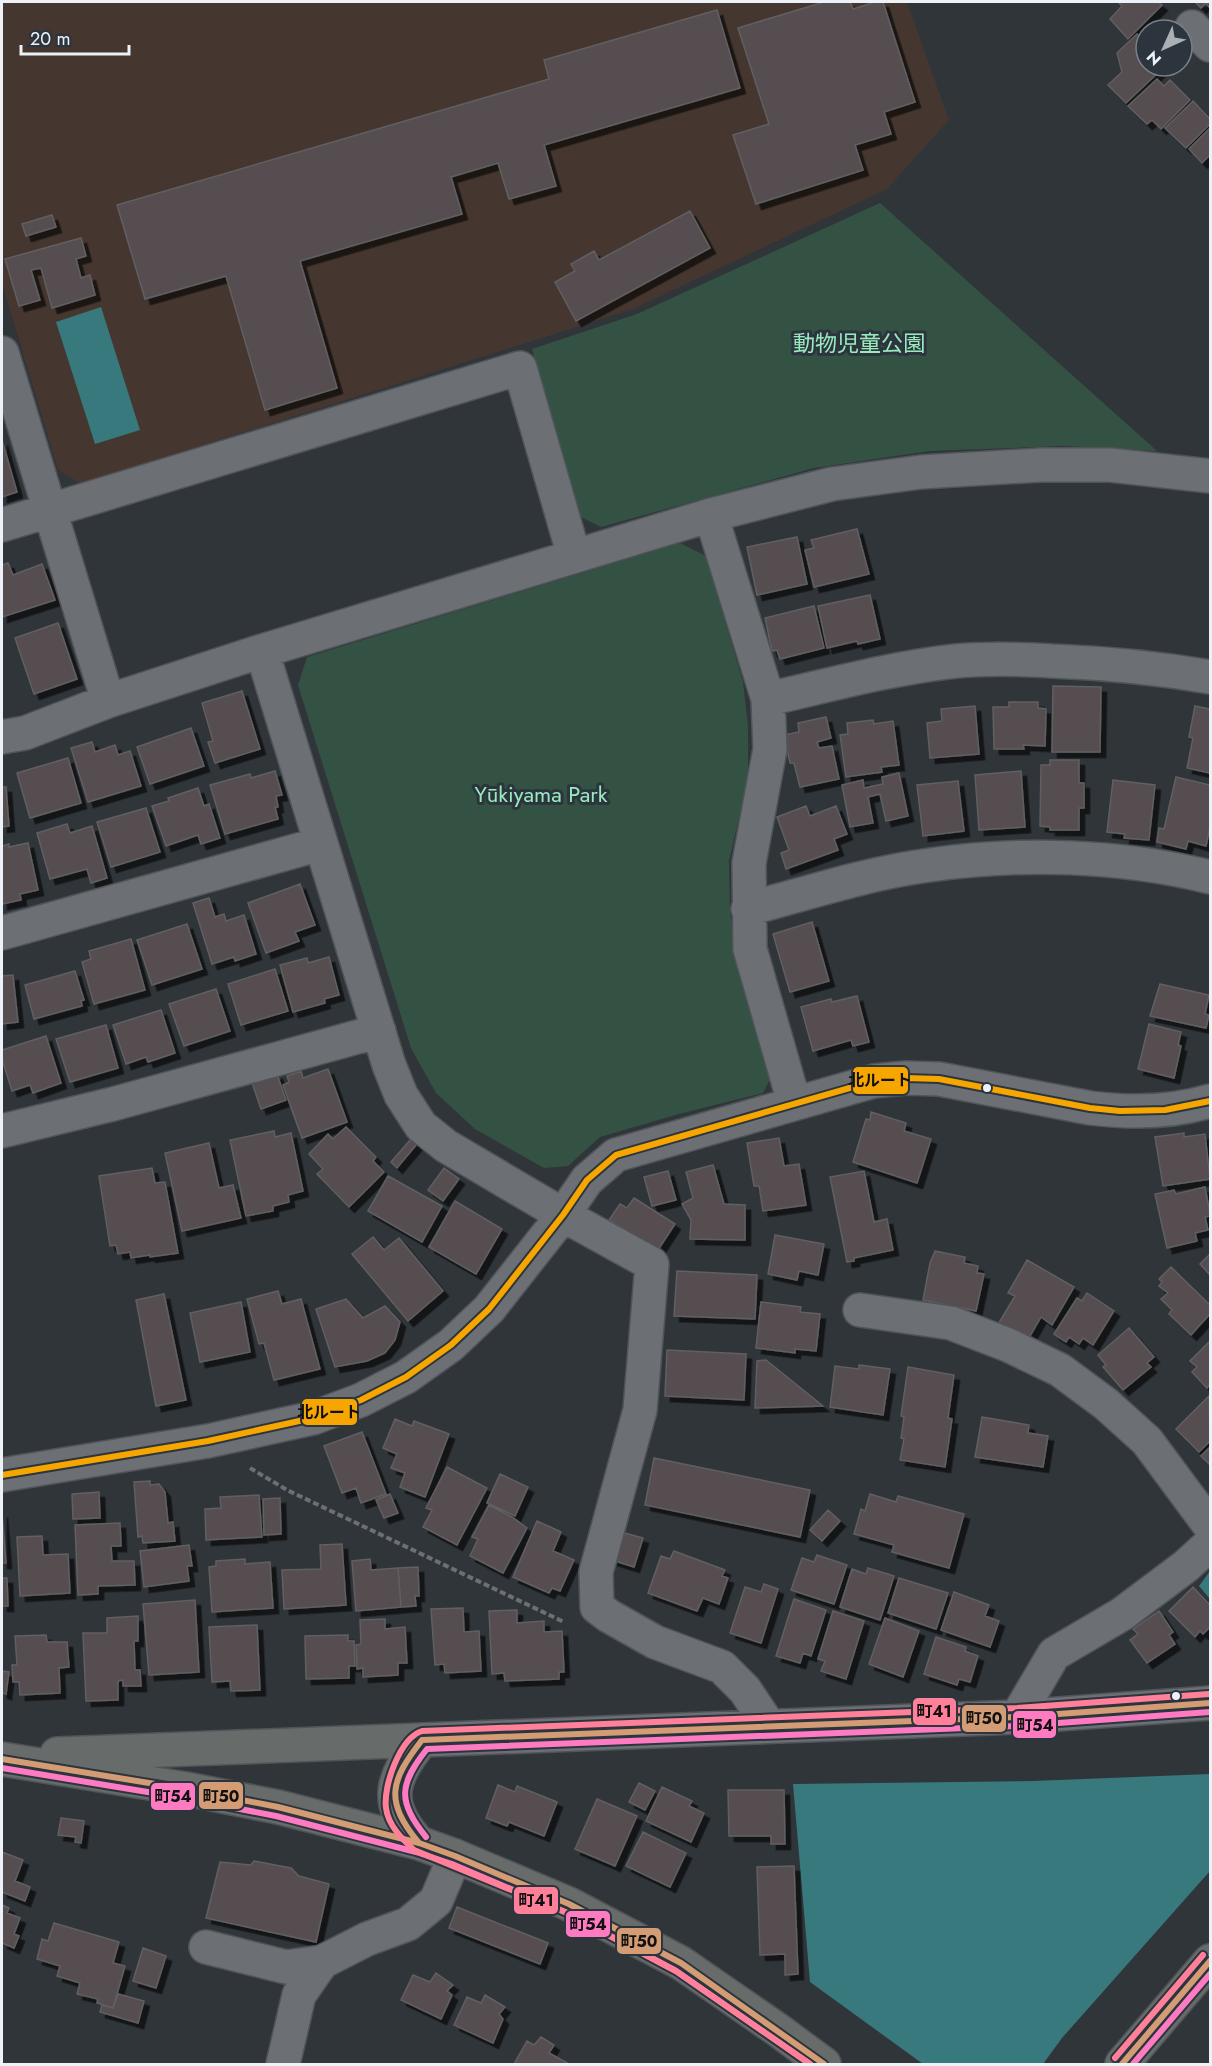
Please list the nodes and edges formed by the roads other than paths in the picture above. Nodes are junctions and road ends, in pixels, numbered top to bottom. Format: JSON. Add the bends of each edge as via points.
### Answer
{"nodes":[{"id":1,"x":2,"y":352,"type":"edge"},
{"id":2,"x":1210,"y":476,"type":"edge"},
{"id":3,"x":48,"y":510,"type":"junction"},
{"id":4,"x":711,"y":515,"type":"junction"},
{"id":5,"x":2,"y":525,"type":"edge"},
{"id":6,"x":574,"y":556,"type":"junction"},
{"id":7,"x":262,"y":651,"type":"junction"},
{"id":8,"x":1210,"y":677,"type":"edge"},
{"id":9,"x":768,"y":699,"type":"junction"},
{"id":10,"x":108,"y":701,"type":"junction"},
{"id":11,"x":2,"y":737,"type":"edge"},
{"id":12,"x":321,"y":844,"type":"junction"},
{"id":13,"x":1210,"y":877,"type":"edge"},
{"id":14,"x":748,"y":909,"type":"junction"},
{"id":15,"x":2,"y":933,"type":"edge"},
{"id":16,"x":379,"y":1031,"type":"junction"},
{"id":17,"x":1210,"y":1101,"type":"edge"},
{"id":18,"x":794,"y":1102,"type":"junction"},
{"id":19,"x":2,"y":1131,"type":"edge"},
{"id":20,"x":563,"y":1215,"type":"junction"},
{"id":21,"x":860,"y":1310,"type":"dead end"},
{"id":22,"x":2,"y":1475,"type":"edge"},
{"id":23,"x":1210,"y":1526,"type":"edge"},
{"id":24,"x":1210,"y":1544,"type":"edge"},
{"id":25,"x":1210,"y":1703,"type":"edge"},
{"id":26,"x":1017,"y":1717,"type":"junction"},
{"id":27,"x":769,"y":1726,"type":"junction"},
{"id":28,"x":422,"y":1740,"type":"junction"},
{"id":29,"x":2,"y":1757,"type":"edge"},
{"id":30,"x":419,"y":1843,"type":"junction"},
{"id":31,"x":455,"y":1856,"type":"junction"},
{"id":32,"x":206,"y":1947,"type":"dead end"},
{"id":33,"x":1210,"y":1961,"type":"edge"},
{"id":34,"x":322,"y":1962,"type":"junction"},
{"id":35,"x":283,"y":2064,"type":"edge"},
{"id":36,"x":824,"y":2064,"type":"edge"},
{"id":37,"x":1122,"y":2064,"type":"edge"}],
"edges":[{"from":1,"to":3,"type":"street"},
{"from":2,"to":4,"type":"street","via":[[1110,465],[921,472],[832,484]]},
{"from":3,"to":5,"type":"street"},
{"from":3,"to":6,"type":"street","via":[[520,368]]},
{"from":3,"to":10,"type":"street"},
{"from":4,"to":6,"type":"street"},
{"from":4,"to":9,"type":"street"},
{"from":6,"to":7,"type":"street"},
{"from":7,"to":10,"type":"street"},
{"from":7,"to":12,"type":"street"},
{"from":8,"to":9,"type":"street","via":[[1106,663],[958,661]]},
{"from":9,"to":14,"type":"street","via":[[770,749],[749,863]]},
{"from":10,"to":11,"type":"street","via":[[25,733]]},
{"from":12,"to":15,"type":"street"},
{"from":12,"to":16,"type":"street"},
{"from":13,"to":14,"type":"street","via":[[1116,861],[999,857],[869,877]]},
{"from":14,"to":18,"type":"street","via":[[750,949]]},
{"from":16,"to":19,"type":"street"},
{"from":16,"to":20,"type":"street","via":[[401,1095],[421,1126],[446,1146]]},
{"from":17,"to":18,"type":"street","via":[[1156,1112],[1113,1111],[939,1079],[906,1078],[873,1080]]},
{"from":18,"to":20,"type":"street","via":[[616,1155],[587,1180]]},
{"from":20,"to":22,"type":"street","via":[[489,1309],[451,1345],[406,1377],[362,1400],[314,1418],[208,1441]]},
{"from":20,"to":27,"type":"street","via":[[652,1264],[640,1410],[596,1572],[597,1606],[655,1642],[722,1667],[745,1690]]},
{"from":21,"to":23,"type":"street","via":[[951,1323],[1060,1370],[1106,1404],[1147,1442]]},
{"from":24,"to":26,"type":"street","via":[[1122,1614],[1054,1654]]},
{"from":25,"to":26,"type":"street"},
{"from":26,"to":27,"type":"street"},
{"from":27,"to":28,"type":"street"},
{"from":28,"to":29,"type":"main road"},
{"from":28,"to":30,"type":"main road","via":[[405,1761],[396,1785],[395,1807],[404,1827]]},
{"from":29,"to":30,"type":"main road","via":[[278,1807]]},
{"from":30,"to":31,"type":"main road"},
{"from":31,"to":34,"type":"street","via":[[436,1901],[408,1924]]},
{"from":31,"to":36,"type":"main road","via":[[569,1904],[681,1963]]},
{"from":32,"to":34,"type":"street","via":[[286,1967]]},
{"from":33,"to":37,"type":"main road"},
{"from":34,"to":35,"type":"street","via":[[299,1995]]}]}
